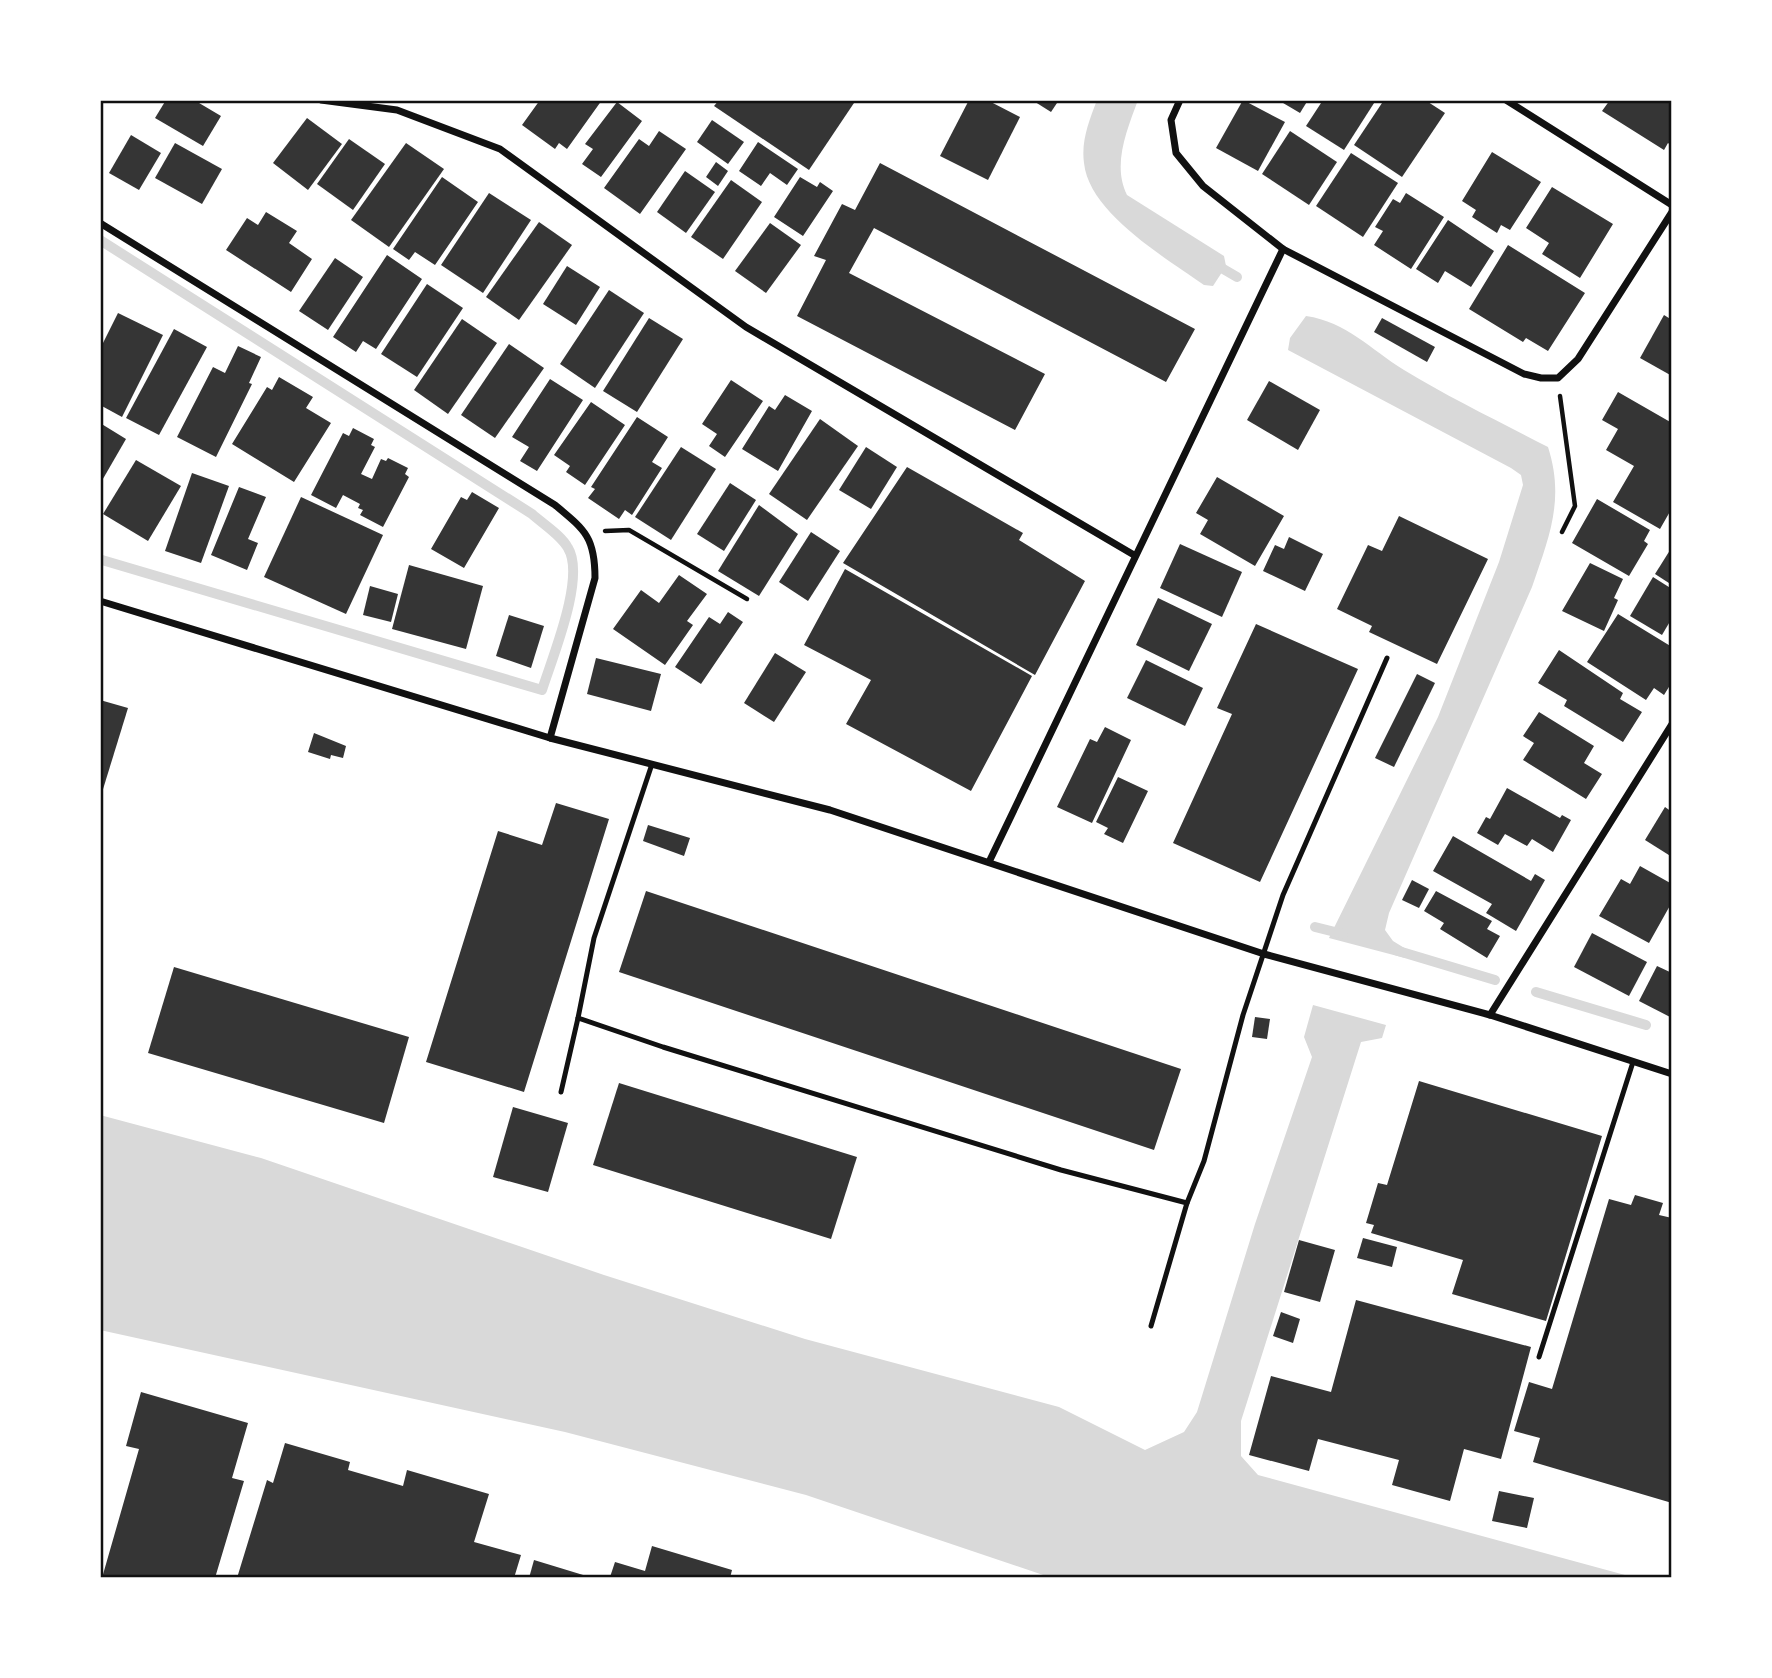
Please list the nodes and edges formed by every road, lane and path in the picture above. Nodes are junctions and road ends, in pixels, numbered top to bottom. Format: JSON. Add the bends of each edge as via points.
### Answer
{"nodes":[{"id":1,"x":321,"y":100,"type":"edge"},
{"id":2,"x":1180,"y":100,"type":"edge"},
{"id":3,"x":1506,"y":100,"type":"edge"},
{"id":4,"x":1672,"y":205,"type":"edge"},
{"id":5,"x":1672,"y":212,"type":"edge"},
{"id":6,"x":100,"y":223,"type":"edge"},
{"id":7,"x":1283,"y":249,"type":"junction"},
{"id":8,"x":1558,"y":378,"type":"junction"},
{"id":9,"x":587,"y":532,"type":"junction"},
{"id":10,"x":1562,"y":532,"type":"dead end"},
{"id":11,"x":1134,"y":555,"type":"junction"},
{"id":12,"x":747,"y":599,"type":"dead end"},
{"id":13,"x":100,"y":601,"type":"edge"},
{"id":14,"x":1387,"y":659,"type":"dead end"},
{"id":15,"x":1672,"y":724,"type":"edge"},
{"id":16,"x":550,"y":738,"type":"junction"},
{"id":17,"x":652,"y":764,"type":"junction"},
{"id":18,"x":989,"y":862,"type":"junction"},
{"id":19,"x":1264,"y":954,"type":"junction"},
{"id":20,"x":1490,"y":1015,"type":"junction"},
{"id":21,"x":578,"y":1018,"type":"junction"},
{"id":22,"x":1633,"y":1062,"type":"junction"},
{"id":23,"x":1672,"y":1074,"type":"edge"},
{"id":24,"x":561,"y":1092,"type":"dead end"},
{"id":25,"x":1187,"y":1203,"type":"junction"},
{"id":26,"x":1151,"y":1326,"type":"dead end"},
{"id":27,"x":1539,"y":1357,"type":"dead end"}],
"edges":[{"from":1,"to":11,"type":"street","via":[[397,110],[500,149],[746,327]]},
{"from":2,"to":7,"type":"street","via":[[1171,120],[1176,153],[1203,186]]},
{"from":3,"to":4,"type":"street"},
{"from":5,"to":8,"type":"street","via":[[1578,359]]},
{"from":6,"to":9,"type":"street","via":[[555,505]]},
{"from":7,"to":8,"type":"street","via":[[1524,373]]},
{"from":7,"to":11,"type":"street"},
{"from":8,"to":10,"type":"path","via":[[1575,506]]},
{"from":9,"to":12,"type":"path","via":[[629,530]]},
{"from":9,"to":16,"type":"street","via":[[595,554],[595,579]]},
{"from":11,"to":18,"type":"street"},
{"from":13,"to":16,"type":"street"},
{"from":14,"to":19,"type":"lane","via":[[1283,895]]},
{"from":15,"to":20,"type":"street"},
{"from":16,"to":17,"type":"street"},
{"from":17,"to":18,"type":"street","via":[[830,810]]},
{"from":17,"to":21,"type":"lane","via":[[594,939]]},
{"from":18,"to":19,"type":"street"},
{"from":19,"to":20,"type":"street"},
{"from":19,"to":25,"type":"lane","via":[[1204,1161]]},
{"from":20,"to":22,"type":"street"},
{"from":21,"to":24,"type":"lane"},
{"from":21,"to":25,"type":"lane","via":[[1035,1162]]},
{"from":22,"to":23,"type":"street"},
{"from":22,"to":27,"type":"lane"},
{"from":25,"to":26,"type":"lane"}]}
